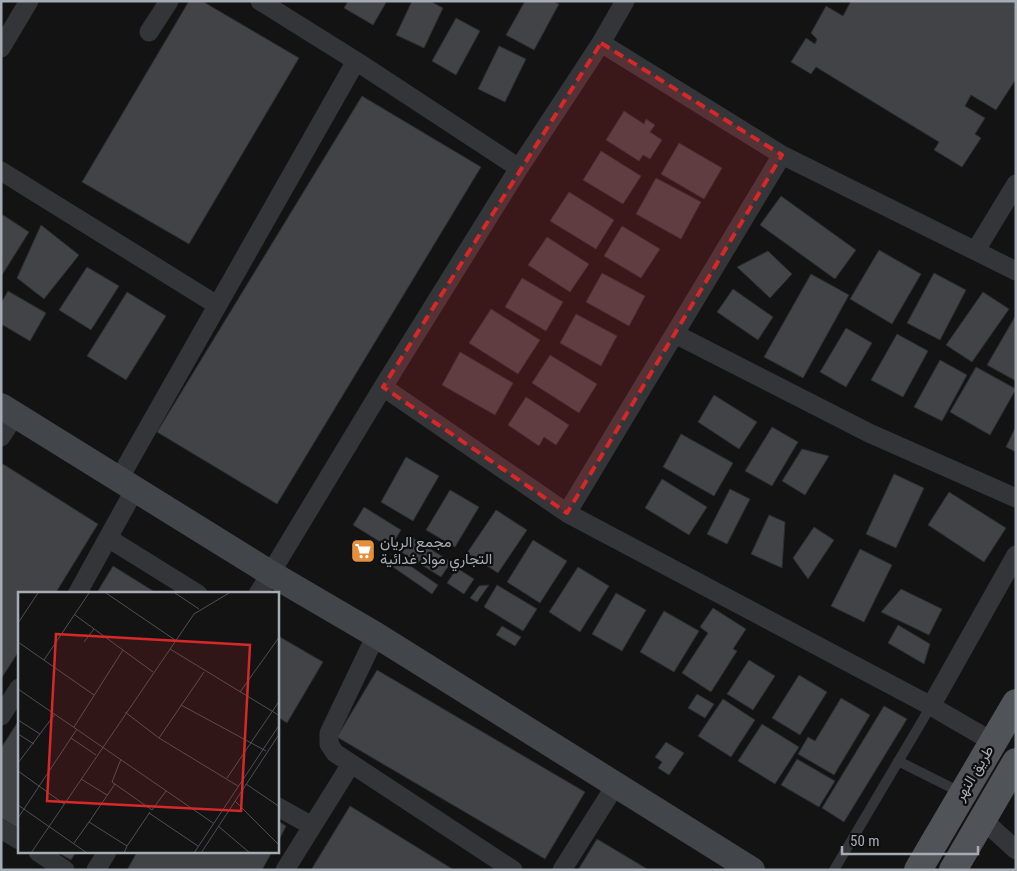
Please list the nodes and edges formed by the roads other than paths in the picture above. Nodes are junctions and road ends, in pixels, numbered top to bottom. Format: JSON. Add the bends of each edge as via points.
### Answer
{"nodes":[{"id":1,"x":29,"y":1,"type":"edge"},
{"id":2,"x":169,"y":1,"type":"edge"},
{"id":3,"x":260,"y":1,"type":"edge"},
{"id":4,"x":625,"y":1,"type":"edge"},
{"id":5,"x":149,"y":32,"type":"dead end"},
{"id":6,"x":601,"y":43,"type":"junction"},
{"id":7,"x":1,"y":48,"type":"edge"},
{"id":8,"x":356,"y":61,"type":"junction"},
{"id":9,"x":782,"y":156,"type":"junction"},
{"id":10,"x":519,"y":168,"type":"junction"},
{"id":11,"x":1,"y":171,"type":"edge"},
{"id":12,"x":1016,"y":184,"type":"edge"},
{"id":13,"x":976,"y":250,"type":"junction"},
{"id":14,"x":1016,"y":271,"type":"edge"},
{"id":15,"x":217,"y":305,"type":"junction"},
{"id":16,"x":675,"y":334,"type":"junction"},
{"id":17,"x":383,"y":387,"type":"junction"},
{"id":18,"x":8,"y":410,"type":"edge"},
{"id":19,"x":1,"y":437,"type":"edge"},
{"id":20,"x":127,"y":484,"type":"junction"},
{"id":21,"x":1016,"y":498,"type":"edge"},
{"id":22,"x":566,"y":513,"type":"junction"},
{"id":23,"x":108,"y":538,"type":"junction"},
{"id":24,"x":1016,"y":555,"type":"edge"},
{"id":25,"x":264,"y":583,"type":"edge"},
{"id":26,"x":78,"y":592,"type":"edge"},
{"id":27,"x":195,"y":592,"type":"edge"},
{"id":28,"x":376,"y":635,"type":"junction"},
{"id":29,"x":18,"y":690,"type":"edge"},
{"id":30,"x":1016,"y":703,"type":"edge"},
{"id":31,"x":931,"y":706,"type":"junction"},
{"id":32,"x":1,"y":716,"type":"edge"},
{"id":33,"x":993,"y":742,"type":"junction"},
{"id":34,"x":898,"y":761,"type":"junction"},
{"id":35,"x":1016,"y":762,"type":"edge"},
{"id":36,"x":351,"y":764,"type":"junction"},
{"id":37,"x":616,"y":786,"type":"junction"},
{"id":38,"x":963,"y":793,"type":"junction"},
{"id":39,"x":279,"y":808,"type":"edge"},
{"id":40,"x":982,"y":819,"type":"junction"},
{"id":41,"x":312,"y":826,"type":"junction"},
{"id":42,"x":1,"y":829,"type":"edge"},
{"id":43,"x":18,"y":839,"type":"edge"},
{"id":44,"x":1016,"y":850,"type":"edge"},
{"id":45,"x":41,"y":854,"type":"edge"},
{"id":46,"x":106,"y":854,"type":"edge"},
{"id":47,"x":957,"y":868,"type":"edge"},
{"id":48,"x":65,"y":870,"type":"edge"},
{"id":49,"x":96,"y":870,"type":"edge"},
{"id":50,"x":285,"y":870,"type":"edge"},
{"id":51,"x":513,"y":870,"type":"edge"},
{"id":52,"x":562,"y":870,"type":"edge"},
{"id":53,"x":752,"y":870,"type":"edge"},
{"id":54,"x":834,"y":870,"type":"edge"},
{"id":55,"x":918,"y":870,"type":"edge"}],
"edges":[{"from":1,"to":7,"type":"street"},
{"from":2,"to":5,"type":"street"},
{"from":3,"to":8,"type":"street"},
{"from":4,"to":6,"type":"street"},
{"from":6,"to":9,"type":"street"},
{"from":6,"to":10,"type":"street"},
{"from":8,"to":10,"type":"street"},
{"from":8,"to":15,"type":"street"},
{"from":9,"to":13,"type":"street"},
{"from":9,"to":16,"type":"street"},
{"from":10,"to":17,"type":"street"},
{"from":11,"to":15,"type":"street"},
{"from":12,"to":13,"type":"street"},
{"from":13,"to":14,"type":"street"},
{"from":15,"to":20,"type":"street"},
{"from":16,"to":21,"type":"street","via":[[869,433]]},
{"from":16,"to":22,"type":"street"},
{"from":17,"to":22,"type":"street"},
{"from":17,"to":25,"type":"street"},
{"from":18,"to":19,"type":"street"},
{"from":18,"to":20,"type":"main road"},
{"from":20,"to":23,"type":"street"},
{"from":20,"to":25,"type":"main road"},
{"from":22,"to":31,"type":"street"},
{"from":23,"to":26,"type":"street"},
{"from":23,"to":27,"type":"street"},
{"from":24,"to":31,"type":"street"},
{"from":25,"to":28,"type":"main road"},
{"from":28,"to":36,"type":"street","via":[[329,733],[329,744],[335,753]]},
{"from":28,"to":37,"type":"main road"},
{"from":29,"to":32,"type":"street"},
{"from":30,"to":33,"type":"main road","name":"طريق النهر"},
{"from":31,"to":33,"type":"street"},
{"from":31,"to":34,"type":"lane"},
{"from":33,"to":38,"type":"main road","name":"طريق النهر"},
{"from":34,"to":38,"type":"lane"},
{"from":34,"to":54,"type":"lane"},
{"from":35,"to":40,"type":"main road","name":"طريق النهر"},
{"from":36,"to":41,"type":"street"},
{"from":36,"to":51,"type":"street"},
{"from":37,"to":52,"type":"street"},
{"from":37,"to":53,"type":"main road"},
{"from":38,"to":55,"type":"main road","name":"طريق النهر"},
{"from":39,"to":41,"type":"street"},
{"from":40,"to":44,"type":"street"},
{"from":40,"to":47,"type":"main road","name":"طريق النهر"},
{"from":41,"to":50,"type":"street"},
{"from":42,"to":43,"type":"street"},
{"from":45,"to":48,"type":"street"},
{"from":46,"to":49,"type":"street"}]}
